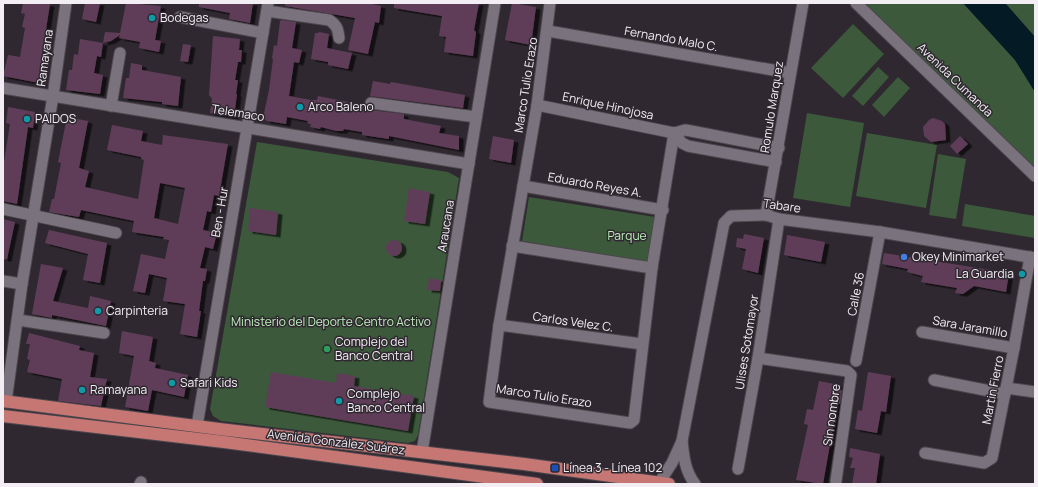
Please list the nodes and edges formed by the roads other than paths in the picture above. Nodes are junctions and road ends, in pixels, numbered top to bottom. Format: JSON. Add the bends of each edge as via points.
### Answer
{"nodes":[{"id":1,"x":66,"y":3,"type":"edge"},
{"id":2,"x":495,"y":3,"type":"edge"},
{"id":3,"x":550,"y":3,"type":"edge"},
{"id":4,"x":803,"y":3,"type":"edge"},
{"id":5,"x":856,"y":3,"type":"edge"},
{"id":6,"x":268,"y":7,"type":"edge"},
{"id":7,"x":180,"y":17,"type":"dead end"},
{"id":8,"x":548,"y":31,"type":"junction"},
{"id":9,"x":264,"y":33,"type":"junction"},
{"id":10,"x":339,"y":38,"type":"dead end"},
{"id":11,"x":120,"y":53,"type":"dead end"},
{"id":12,"x":790,"y":73,"type":"junction"},
{"id":13,"x":3,"y":88,"type":"edge"},
{"id":14,"x":53,"y":96,"type":"junction"},
{"id":15,"x":371,"y":103,"type":"dead end"},
{"id":16,"x":536,"y":105,"type":"junction"},
{"id":17,"x":112,"y":106,"type":"junction"},
{"id":18,"x":476,"y":117,"type":"junction"},
{"id":19,"x":247,"y":128,"type":"junction"},
{"id":20,"x":674,"y":133,"type":"junction"},
{"id":21,"x":779,"y":148,"type":"junction"},
{"id":22,"x":776,"y":162,"type":"junction"},
{"id":23,"x":469,"y":164,"type":"junction"},
{"id":24,"x":1035,"y":176,"type":"edge"},
{"id":25,"x":523,"y":186,"type":"junction"},
{"id":26,"x":3,"y":209,"type":"edge"},
{"id":27,"x":663,"y":210,"type":"junction"},
{"id":28,"x":34,"y":214,"type":"junction"},
{"id":29,"x":766,"y":215,"type":"junction"},
{"id":30,"x":779,"y":219,"type":"junction"},
{"id":31,"x":880,"y":232,"type":"junction"},
{"id":32,"x":116,"y":233,"type":"dead end"},
{"id":33,"x":512,"y":246,"type":"junction"},
{"id":34,"x":1032,"y":258,"type":"edge"},
{"id":35,"x":652,"y":268,"type":"junction"},
{"id":36,"x":3,"y":281,"type":"edge"},
{"id":37,"x":22,"y":284,"type":"junction"},
{"id":38,"x":18,"y":320,"type":"junction"},
{"id":39,"x":499,"y":325,"type":"junction"},
{"id":40,"x":922,"y":332,"type":"dead end"},
{"id":41,"x":104,"y":333,"type":"dead end"},
{"id":42,"x":642,"y":344,"type":"junction"},
{"id":43,"x":1014,"y":348,"type":"junction"},
{"id":44,"x":758,"y":358,"type":"junction"},
{"id":45,"x":856,"y":361,"type":"dead end"},
{"id":46,"x":934,"y":380,"type":"dead end"},
{"id":47,"x":1006,"y":391,"type":"junction"},
{"id":48,"x":1035,"y":392,"type":"edge"},
{"id":49,"x":4,"y":401,"type":"edge"},
{"id":50,"x":3,"y":416,"type":"edge"},
{"id":51,"x":197,"y":426,"type":"junction"},
{"id":52,"x":682,"y":441,"type":"junction"},
{"id":53,"x":422,"y":452,"type":"junction"},
{"id":54,"x":925,"y":453,"type":"dead end"},
{"id":55,"x":738,"y":469,"type":"dead end"},
{"id":56,"x":836,"y":481,"type":"dead end"},
{"id":57,"x":664,"y":483,"type":"edge"},
{"id":58,"x":537,"y":484,"type":"edge"},
{"id":59,"x":695,"y":484,"type":"edge"}],
"edges":[{"from":1,"to":14,"type":"street","name":"Ramayana"},
{"from":2,"to":18,"type":"street","name":"Araucana"},
{"from":3,"to":8,"type":"street","name":"Marco Tulio Erazo"},
{"from":4,"to":12,"type":"street","name":"Romulo Marquez"},
{"from":5,"to":24,"type":"street","name":"Avenida Cumanda"},
{"from":6,"to":9,"type":"street","name":"Ben - Hur"},
{"from":6,"to":10,"type":"street","via":[[329,20],[335,24]]},
{"from":7,"to":9,"type":"street"},
{"from":8,"to":12,"type":"street","name":"Fernando Malo C."},
{"from":8,"to":16,"type":"street","name":"Marco Tulio Erazo"},
{"from":9,"to":19,"type":"street","name":"Ben - Hur"},
{"from":11,"to":17,"type":"street"},
{"from":12,"to":21,"type":"street","name":"Romulo Marquez"},
{"from":13,"to":14,"type":"street","name":"Telemaco"},
{"from":14,"to":17,"type":"street","name":"Telemaco"},
{"from":14,"to":28,"type":"street","name":"Ramayana"},
{"from":15,"to":18,"type":"street"},
{"from":16,"to":20,"type":"street","name":"Enrique Hinojosa"},
{"from":16,"to":25,"type":"street","name":"Marco Tulio Erazo"},
{"from":17,"to":19,"type":"street","name":"Telemaco"},
{"from":18,"to":23,"type":"street","name":"Araucana"},
{"from":19,"to":23,"type":"street","name":"Telemaco"},
{"from":19,"to":51,"type":"street","name":"Ben - Hur"},
{"from":20,"to":21,"type":"street","name":"Enrique Hinojosa","via":[[685,130]]},
{"from":20,"to":22,"type":"street","via":[[688,146]]},
{"from":20,"to":27,"type":"street","name":"Marco Tulio Erazo"},
{"from":21,"to":22,"type":"street","name":"Romulo Marquez"},
{"from":22,"to":29,"type":"street","name":"Romulo Marquez"},
{"from":23,"to":53,"type":"street","name":"Araucana"},
{"from":25,"to":27,"type":"street","name":"Eduardo Reyes A."},
{"from":25,"to":33,"type":"street","name":"Marco Tulio Erazo"},
{"from":26,"to":28,"type":"street"},
{"from":27,"to":35,"type":"street","name":"Marco Tulio Erazo"},
{"from":28,"to":32,"type":"street"},
{"from":28,"to":37,"type":"street","name":"Ramayana"},
{"from":29,"to":30,"type":"street","name":"Tabare"},
{"from":29,"to":52,"type":"street","name":"Tabare","via":[[731,216],[724,223]]},
{"from":30,"to":31,"type":"street","name":"Tabare"},
{"from":30,"to":44,"type":"street","name":"Ulises Sotomayor"},
{"from":31,"to":34,"type":"street","name":"Tabare"},
{"from":31,"to":45,"type":"street","name":"Calle 36"},
{"from":33,"to":35,"type":"street"},
{"from":33,"to":39,"type":"street","name":"Marco Tulio Erazo"},
{"from":34,"to":43,"type":"street","name":"Martin Fierro"},
{"from":35,"to":42,"type":"street","name":"Marco Tulio Erazo"},
{"from":36,"to":37,"type":"street"},
{"from":37,"to":38,"type":"street","name":"Ramayana"},
{"from":38,"to":41,"type":"street"},
{"from":38,"to":49,"type":"street","name":"Ramayana"},
{"from":39,"to":42,"type":"street","name":"Carlos Velez C."},
{"from":39,"to":42,"type":"street","name":"Marco Tulio Erazo","via":[[489,402],[630,423],[634,420]]},
{"from":40,"to":43,"type":"street","name":"Sara Jaramillo"},
{"from":43,"to":47,"type":"street","name":"Martin Fierro"},
{"from":44,"to":55,"type":"street","name":"Ulises Sotomayor"},
{"from":44,"to":56,"type":"street","name":"Sin nombre","via":[[848,371],[851,375]]},
{"from":46,"to":47,"type":"street"},
{"from":47,"to":48,"type":"street"},
{"from":47,"to":54,"type":"street","name":"Martin Fierro","via":[[989,462]]},
{"from":49,"to":51,"type":"main road","name":"Avenida González Suárez"},
{"from":50,"to":58,"type":"main road","name":"Avenida González Suárez","via":[[224,442]]},
{"from":51,"to":53,"type":"main road","name":"Avenida González Suárez"},
{"from":52,"to":57,"type":"street","name":"Tabare"},
{"from":52,"to":59,"type":"street","name":"Tabare","via":[[688,475]]},
{"from":53,"to":57,"type":"main road","name":"Avenida González Suárez"}]}
